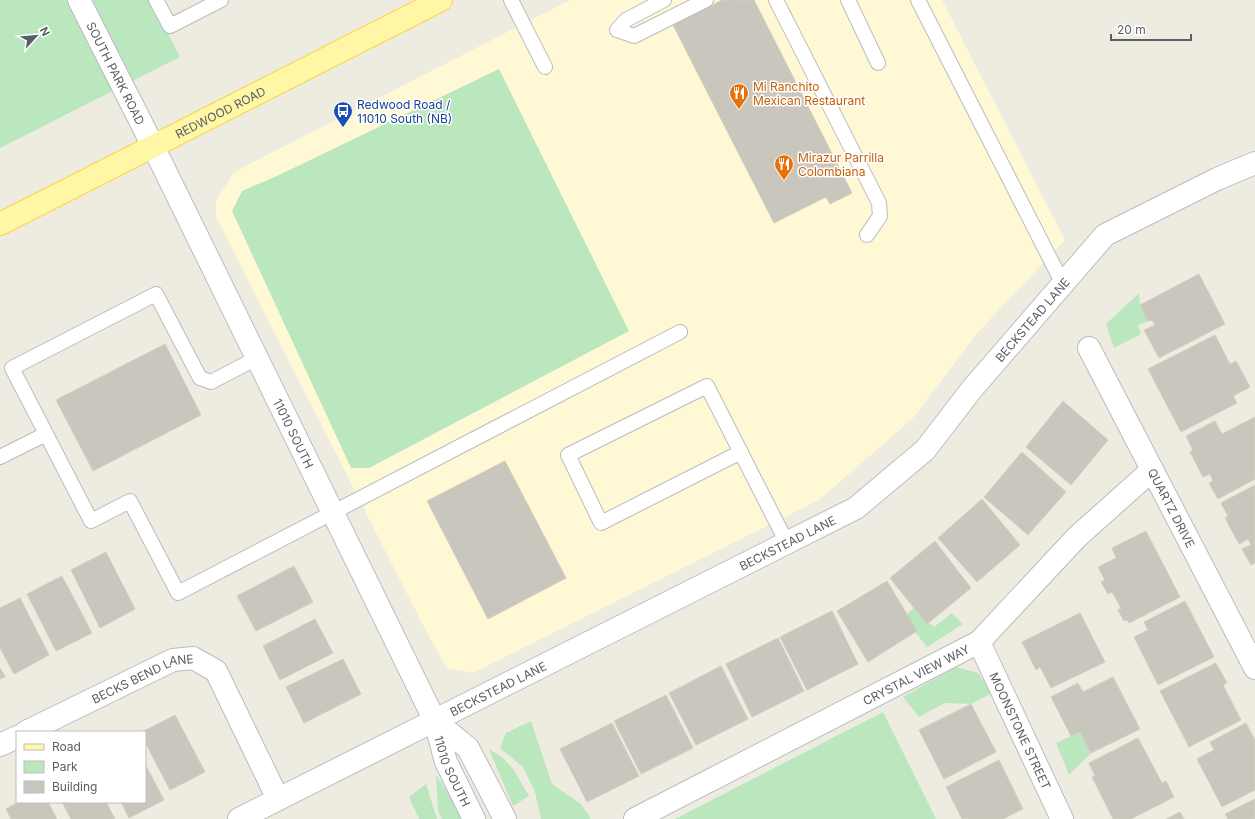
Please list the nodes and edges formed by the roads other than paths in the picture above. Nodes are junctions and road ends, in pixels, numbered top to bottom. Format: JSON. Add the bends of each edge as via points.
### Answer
{"nodes":[{"id":1,"x":79,"y":0,"type":"edge"},
{"id":2,"x":156,"y":0,"type":"edge"},
{"id":3,"x":221,"y":0,"type":"edge"},
{"id":4,"x":441,"y":0,"type":"edge"},
{"id":5,"x":511,"y":0,"type":"edge"},
{"id":6,"x":664,"y":0,"type":"edge"},
{"id":7,"x":706,"y":0,"type":"edge"},
{"id":8,"x":776,"y":0,"type":"edge"},
{"id":9,"x":918,"y":0,"type":"edge"},
{"id":10,"x":853,"y":1,"type":"edge"},
{"id":11,"x":878,"y":63,"type":"dead end"},
{"id":12,"x":545,"y":67,"type":"dead end"},
{"id":13,"x":153,"y":146,"type":"junction"},
{"id":14,"x":1255,"y":163,"type":"edge"},
{"id":15,"x":0,"y":224,"type":"edge"},
{"id":16,"x":867,"y":235,"type":"dead end"},
{"id":17,"x":1063,"y":284,"type":"junction"},
{"id":18,"x":680,"y":332,"type":"dead end"},
{"id":19,"x":1089,"y":348,"type":"dead end"},
{"id":20,"x":257,"y":358,"type":"junction"},
{"id":21,"x":6,"y":371,"type":"edge"},
{"id":22,"x":46,"y":434,"type":"junction"},
{"id":23,"x":741,"y":452,"type":"junction"},
{"id":24,"x":0,"y":457,"type":"edge"},
{"id":25,"x":1152,"y":470,"type":"junction"},
{"id":26,"x":333,"y":513,"type":"junction"},
{"id":27,"x":787,"y":543,"type":"junction"},
{"id":28,"x":979,"y":642,"type":"junction"},
{"id":29,"x":1255,"y":668,"type":"edge"},
{"id":30,"x":435,"y":721,"type":"junction"},
{"id":31,"x":28,"y":731,"type":"edge"},
{"id":32,"x":16,"y":737,"type":"edge"},
{"id":33,"x":0,"y":745,"type":"edge"},
{"id":34,"x":278,"y":799,"type":"junction"},
{"id":35,"x":238,"y":819,"type":"edge"},
{"id":36,"x":474,"y":819,"type":"edge"},
{"id":37,"x":504,"y":819,"type":"edge"},
{"id":38,"x":635,"y":819,"type":"edge"},
{"id":39,"x":1062,"y":819,"type":"edge"}],
"edges":[{"from":1,"to":13,"type":"street","name":"SOUTH PARK ROAD"},
{"from":2,"to":3,"type":"lane","via":[[170,26]]},
{"from":4,"to":13,"type":"main road","name":"REDWOOD ROAD"},
{"from":5,"to":12,"type":"lane"},
{"from":6,"to":7,"type":"lane","via":[[626,20],[617,30],[634,36]]},
{"from":8,"to":16,"type":"lane","via":[[879,203],[880,216]]},
{"from":9,"to":17,"type":"lane"},
{"from":10,"to":11,"type":"lane"},
{"from":13,"to":15,"type":"main road","name":"REDWOOD ROAD"},
{"from":13,"to":20,"type":"street","name":"11010 SOUTH"},
{"from":14,"to":17,"type":"street","name":"BECKSTEAD LANE","via":[[1217,179],[1105,235]]},
{"from":17,"to":27,"type":"street","name":"BECKSTEAD LANE","via":[[972,389],[925,450],[856,508]]},
{"from":18,"to":26,"type":"lane"},
{"from":19,"to":25,"type":"street","name":"QUARTZ DRIVE"},
{"from":20,"to":21,"type":"lane","via":[[211,382],[200,378],[156,294]]},
{"from":20,"to":26,"type":"street","name":"11010 SOUTH"},
{"from":21,"to":22,"type":"lane"},
{"from":22,"to":24,"type":"lane"},
{"from":22,"to":26,"type":"lane","via":[[91,521],[130,501],[178,593]]},
{"from":23,"to":23,"type":"lane","via":[[707,386],[568,455],[601,522]]},
{"from":23,"to":27,"type":"lane"},
{"from":25,"to":28,"type":"street","name":"CRYSTAL VIEW WAY","via":[[1077,537]]},
{"from":25,"to":29,"type":"street","name":"QUARTZ DRIVE"},
{"from":26,"to":30,"type":"street","name":"11010 SOUTH"},
{"from":27,"to":30,"type":"street","name":"BECKSTEAD LANE"},
{"from":28,"to":38,"type":"street","name":"CRYSTAL VIEW WAY"},
{"from":28,"to":39,"type":"street","name":"MOONSTONE STREET"},
{"from":30,"to":34,"type":"street","name":"BECKSTEAD LANE"},
{"from":30,"to":36,"type":"street","name":"11010 SOUTH","via":[[446,762]]},
{"from":30,"to":37,"type":"street","name":"11010 SOUTH","via":[[468,748]]},
{"from":31,"to":34,"type":"street","name":"BECKS BEND LANE","via":[[173,660],[193,658],[216,670]]},
{"from":32,"to":33,"type":"street"},
{"from":34,"to":35,"type":"street","name":"BECKSTEAD LANE"}]}
